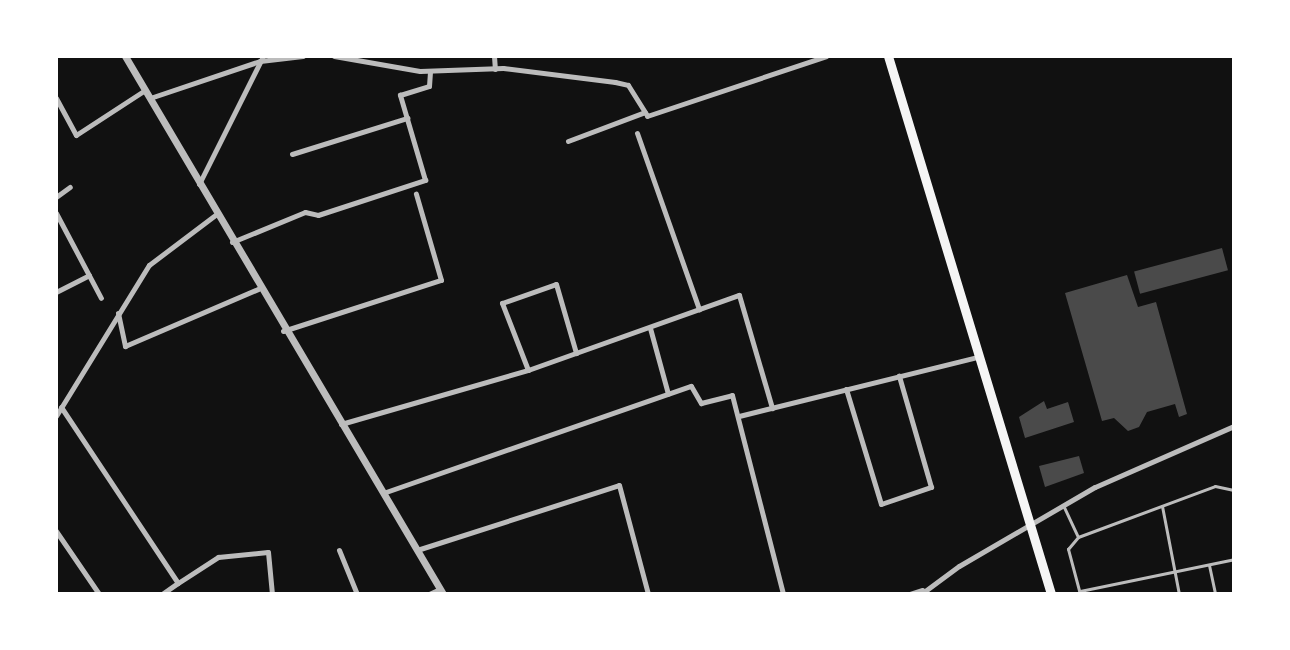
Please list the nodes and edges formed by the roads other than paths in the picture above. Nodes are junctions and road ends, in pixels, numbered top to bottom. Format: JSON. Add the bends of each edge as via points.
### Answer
{"nodes":[{"id":1,"x":125,"y":56,"type":"edge"},
{"id":2,"x":303,"y":56,"type":"edge"},
{"id":3,"x":334,"y":56,"type":"edge"},
{"id":4,"x":494,"y":56,"type":"edge"},
{"id":5,"x":826,"y":56,"type":"edge"},
{"id":6,"x":888,"y":56,"type":"edge"},
{"id":7,"x":260,"y":58,"type":"edge"},
{"id":8,"x":495,"y":69,"type":"junction"},
{"id":9,"x":430,"y":71,"type":"junction"},
{"id":10,"x":148,"y":94,"type":"junction"},
{"id":11,"x":56,"y":98,"type":"edge"},
{"id":12,"x":645,"y":112,"type":"junction"},
{"id":13,"x":407,"y":118,"type":"junction"},
{"id":14,"x":637,"y":133,"type":"dead end"},
{"id":15,"x":568,"y":141,"type":"dead end"},
{"id":16,"x":292,"y":154,"type":"dead end"},
{"id":17,"x":198,"y":184,"type":"junction"},
{"id":18,"x":70,"y":187,"type":"dead end"},
{"id":19,"x":416,"y":194,"type":"dead end"},
{"id":20,"x":56,"y":197,"type":"edge"},
{"id":21,"x":56,"y":213,"type":"edge"},
{"id":22,"x":215,"y":215,"type":"junction"},
{"id":23,"x":231,"y":242,"type":"junction"},
{"id":24,"x":89,"y":275,"type":"junction"},
{"id":25,"x":258,"y":289,"type":"junction"},
{"id":26,"x":56,"y":292,"type":"edge"},
{"id":27,"x":101,"y":298,"type":"dead end"},
{"id":28,"x":699,"y":309,"type":"junction"},
{"id":29,"x":118,"y":312,"type":"junction"},
{"id":30,"x":650,"y":328,"type":"junction"},
{"id":31,"x":283,"y":331,"type":"junction"},
{"id":32,"x":576,"y":353,"type":"junction"},
{"id":33,"x":977,"y":357,"type":"junction"},
{"id":34,"x":528,"y":370,"type":"junction"},
{"id":35,"x":899,"y":376,"type":"junction"},
{"id":36,"x":846,"y":389,"type":"junction"},
{"id":37,"x":668,"y":394,"type":"junction"},
{"id":38,"x":61,"y":407,"type":"junction"},
{"id":39,"x":772,"y":408,"type":"junction"},
{"id":40,"x":56,"y":416,"type":"edge"},
{"id":41,"x":739,"y":416,"type":"junction"},
{"id":42,"x":340,"y":424,"type":"junction"},
{"id":43,"x":1234,"y":426,"type":"edge"},
{"id":44,"x":1234,"y":490,"type":"edge"},
{"id":45,"x":383,"y":493,"type":"junction"},
{"id":46,"x":1063,"y":505,"type":"junction"},
{"id":47,"x":1162,"y":506,"type":"junction"},
{"id":48,"x":1031,"y":528,"type":"junction"},
{"id":49,"x":56,"y":531,"type":"edge"},
{"id":50,"x":1078,"y":537,"type":"junction"},
{"id":51,"x":339,"y":550,"type":"dead end"},
{"id":52,"x":417,"y":550,"type":"junction"},
{"id":53,"x":1234,"y":559,"type":"edge"},
{"id":54,"x":1209,"y":565,"type":"junction"},
{"id":55,"x":1175,"y":572,"type":"junction"},
{"id":56,"x":178,"y":583,"type":"junction"},
{"id":57,"x":927,"y":589,"type":"junction"},
{"id":58,"x":441,"y":591,"type":"edge"},
{"id":59,"x":1080,"y":593,"type":"edge"},
{"id":60,"x":99,"y":594,"type":"edge"},
{"id":61,"x":162,"y":594,"type":"edge"},
{"id":62,"x":272,"y":594,"type":"edge"},
{"id":63,"x":357,"y":594,"type":"edge"},
{"id":64,"x":429,"y":594,"type":"edge"},
{"id":65,"x":648,"y":594,"type":"edge"},
{"id":66,"x":783,"y":594,"type":"edge"},
{"id":67,"x":910,"y":594,"type":"edge"},
{"id":68,"x":921,"y":594,"type":"edge"},
{"id":69,"x":1051,"y":594,"type":"edge"},
{"id":70,"x":1179,"y":594,"type":"edge"},
{"id":71,"x":1215,"y":594,"type":"edge"}],
"edges":[{"from":1,"to":10,"type":"street"},
{"from":2,"to":7,"type":"street"},
{"from":3,"to":9,"type":"street"},
{"from":4,"to":8,"type":"street"},
{"from":5,"to":12,"type":"street","via":[[647,116]]},
{"from":6,"to":33,"type":"highway"},
{"from":7,"to":10,"type":"street"},
{"from":7,"to":17,"type":"street"},
{"from":8,"to":9,"type":"street"},
{"from":8,"to":12,"type":"street","via":[[628,85]]},
{"from":9,"to":13,"type":"street","via":[[429,86],[400,95]]},
{"from":10,"to":11,"type":"street","via":[[76,135]]},
{"from":10,"to":17,"type":"street"},
{"from":12,"to":15,"type":"street"},
{"from":13,"to":16,"type":"street"},
{"from":13,"to":23,"type":"street","via":[[425,180],[318,215],[305,212]]},
{"from":14,"to":28,"type":"street"},
{"from":17,"to":22,"type":"street"},
{"from":18,"to":20,"type":"street"},
{"from":19,"to":31,"type":"street","via":[[441,280]]},
{"from":21,"to":24,"type":"street"},
{"from":22,"to":23,"type":"street"},
{"from":22,"to":29,"type":"street","via":[[149,265]]},
{"from":23,"to":25,"type":"street"},
{"from":24,"to":26,"type":"street"},
{"from":24,"to":27,"type":"street"},
{"from":25,"to":29,"type":"street","via":[[125,346]]},
{"from":25,"to":31,"type":"street"},
{"from":28,"to":30,"type":"street"},
{"from":28,"to":39,"type":"street","via":[[739,295]]},
{"from":29,"to":38,"type":"street"},
{"from":30,"to":32,"type":"street"},
{"from":30,"to":37,"type":"street"},
{"from":31,"to":42,"type":"street"},
{"from":32,"to":34,"type":"street"},
{"from":32,"to":34,"type":"street","via":[[556,284],[502,303]]},
{"from":33,"to":35,"type":"street"},
{"from":33,"to":48,"type":"highway"},
{"from":34,"to":42,"type":"street"},
{"from":35,"to":36,"type":"street"},
{"from":35,"to":36,"type":"street","via":[[931,487],[881,504]]},
{"from":36,"to":39,"type":"street"},
{"from":37,"to":41,"type":"street","via":[[691,386],[701,403],[732,395]]},
{"from":37,"to":45,"type":"street"},
{"from":38,"to":40,"type":"street"},
{"from":38,"to":56,"type":"street"},
{"from":39,"to":41,"type":"street"},
{"from":41,"to":66,"type":"street"},
{"from":42,"to":45,"type":"street"},
{"from":43,"to":46,"type":"street"},
{"from":44,"to":47,"type":"lane","via":[[1215,486]]},
{"from":45,"to":52,"type":"street"},
{"from":46,"to":48,"type":"street"},
{"from":46,"to":50,"type":"lane"},
{"from":47,"to":50,"type":"lane"},
{"from":47,"to":55,"type":"lane"},
{"from":48,"to":57,"type":"street"},
{"from":48,"to":69,"type":"highway"},
{"from":49,"to":60,"type":"street"},
{"from":50,"to":59,"type":"lane","via":[[1068,549]]},
{"from":51,"to":63,"type":"street"},
{"from":52,"to":58,"type":"street"},
{"from":52,"to":65,"type":"street","via":[[619,485]]},
{"from":53,"to":54,"type":"lane"},
{"from":54,"to":55,"type":"lane"},
{"from":54,"to":71,"type":"lane"},
{"from":55,"to":59,"type":"lane"},
{"from":55,"to":70,"type":"lane"},
{"from":56,"to":61,"type":"street"},
{"from":56,"to":62,"type":"street","via":[[218,557],[268,552]]},
{"from":57,"to":67,"type":"street"},
{"from":57,"to":68,"type":"street"},
{"from":58,"to":64,"type":"street"}]}
